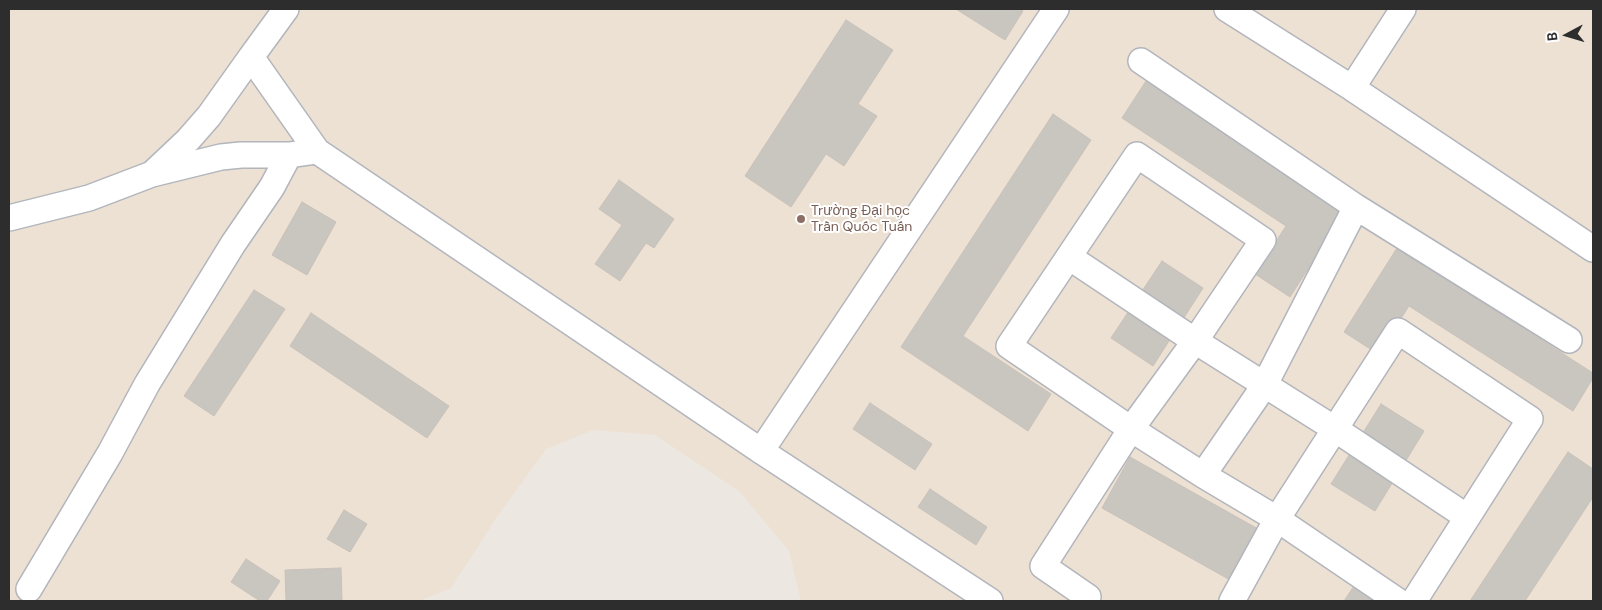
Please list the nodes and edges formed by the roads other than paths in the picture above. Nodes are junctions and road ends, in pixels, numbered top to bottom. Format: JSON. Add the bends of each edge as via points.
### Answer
{"nodes":[{"id":1,"x":286,"y":9,"type":"edge"},
{"id":2,"x":1056,"y":9,"type":"edge"},
{"id":3,"x":1227,"y":9,"type":"edge"},
{"id":4,"x":1403,"y":9,"type":"edge"},
{"id":5,"x":251,"y":57,"type":"junction"},
{"id":6,"x":1141,"y":61,"type":"dead end"},
{"id":7,"x":1352,"y":88,"type":"junction"},
{"id":8,"x":317,"y":151,"type":"junction"},
{"id":9,"x":289,"y":155,"type":"junction"},
{"id":10,"x":152,"y":174,"type":"junction"},
{"id":11,"x":1356,"y":207,"type":"junction"},
{"id":12,"x":9,"y":218,"type":"edge"},
{"id":13,"x":1593,"y":249,"type":"edge"},
{"id":14,"x":1069,"y":257,"type":"junction"},
{"id":15,"x":1569,"y":340,"type":"dead end"},
{"id":16,"x":1195,"y":341,"type":"junction"},
{"id":17,"x":1264,"y":386,"type":"junction"},
{"id":18,"x":1131,"y":429,"type":"junction"},
{"id":19,"x":1335,"y":429,"type":"junction"},
{"id":20,"x":760,"y":451,"type":"junction"},
{"id":21,"x":1203,"y":475,"type":"junction"},
{"id":22,"x":1467,"y":517,"type":"junction"},
{"id":23,"x":1277,"y":520,"type":"junction"},
{"id":24,"x":29,"y":589,"type":"dead end"},
{"id":25,"x":990,"y":601,"type":"edge"},
{"id":26,"x":1086,"y":601,"type":"edge"},
{"id":27,"x":1232,"y":601,"type":"edge"},
{"id":28,"x":1398,"y":601,"type":"edge"},
{"id":29,"x":1414,"y":601,"type":"edge"}],
"edges":[{"from":1,"to":5,"type":"lane"},
{"from":2,"to":20,"type":"lane"},
{"from":3,"to":7,"type":"lane"},
{"from":4,"to":7,"type":"lane"},
{"from":5,"to":8,"type":"lane"},
{"from":5,"to":10,"type":"lane","via":[[209,116]]},
{"from":6,"to":11,"type":"lane"},
{"from":7,"to":13,"type":"lane"},
{"from":8,"to":9,"type":"lane"},
{"from":8,"to":20,"type":"lane"},
{"from":9,"to":10,"type":"lane","via":[[241,155]]},
{"from":9,"to":24,"type":"lane","via":[[147,384]]},
{"from":10,"to":12,"type":"lane","via":[[89,198]]},
{"from":11,"to":15,"type":"lane"},
{"from":11,"to":17,"type":"lane"},
{"from":14,"to":16,"type":"lane"},
{"from":14,"to":16,"type":"lane","via":[[1137,155],[1263,240]]},
{"from":14,"to":18,"type":"lane","via":[[1009,346]]},
{"from":16,"to":17,"type":"lane"},
{"from":16,"to":18,"type":"lane"},
{"from":17,"to":19,"type":"lane"},
{"from":17,"to":21,"type":"lane"},
{"from":18,"to":21,"type":"lane"},
{"from":18,"to":26,"type":"lane","via":[[1043,566],[1088,597]]},
{"from":19,"to":22,"type":"lane"},
{"from":19,"to":22,"type":"lane","via":[[1398,331],[1530,419]]},
{"from":19,"to":23,"type":"lane"},
{"from":20,"to":25,"type":"lane"},
{"from":21,"to":23,"type":"lane"},
{"from":22,"to":29,"type":"lane"},
{"from":23,"to":27,"type":"lane"},
{"from":23,"to":28,"type":"lane"}]}
